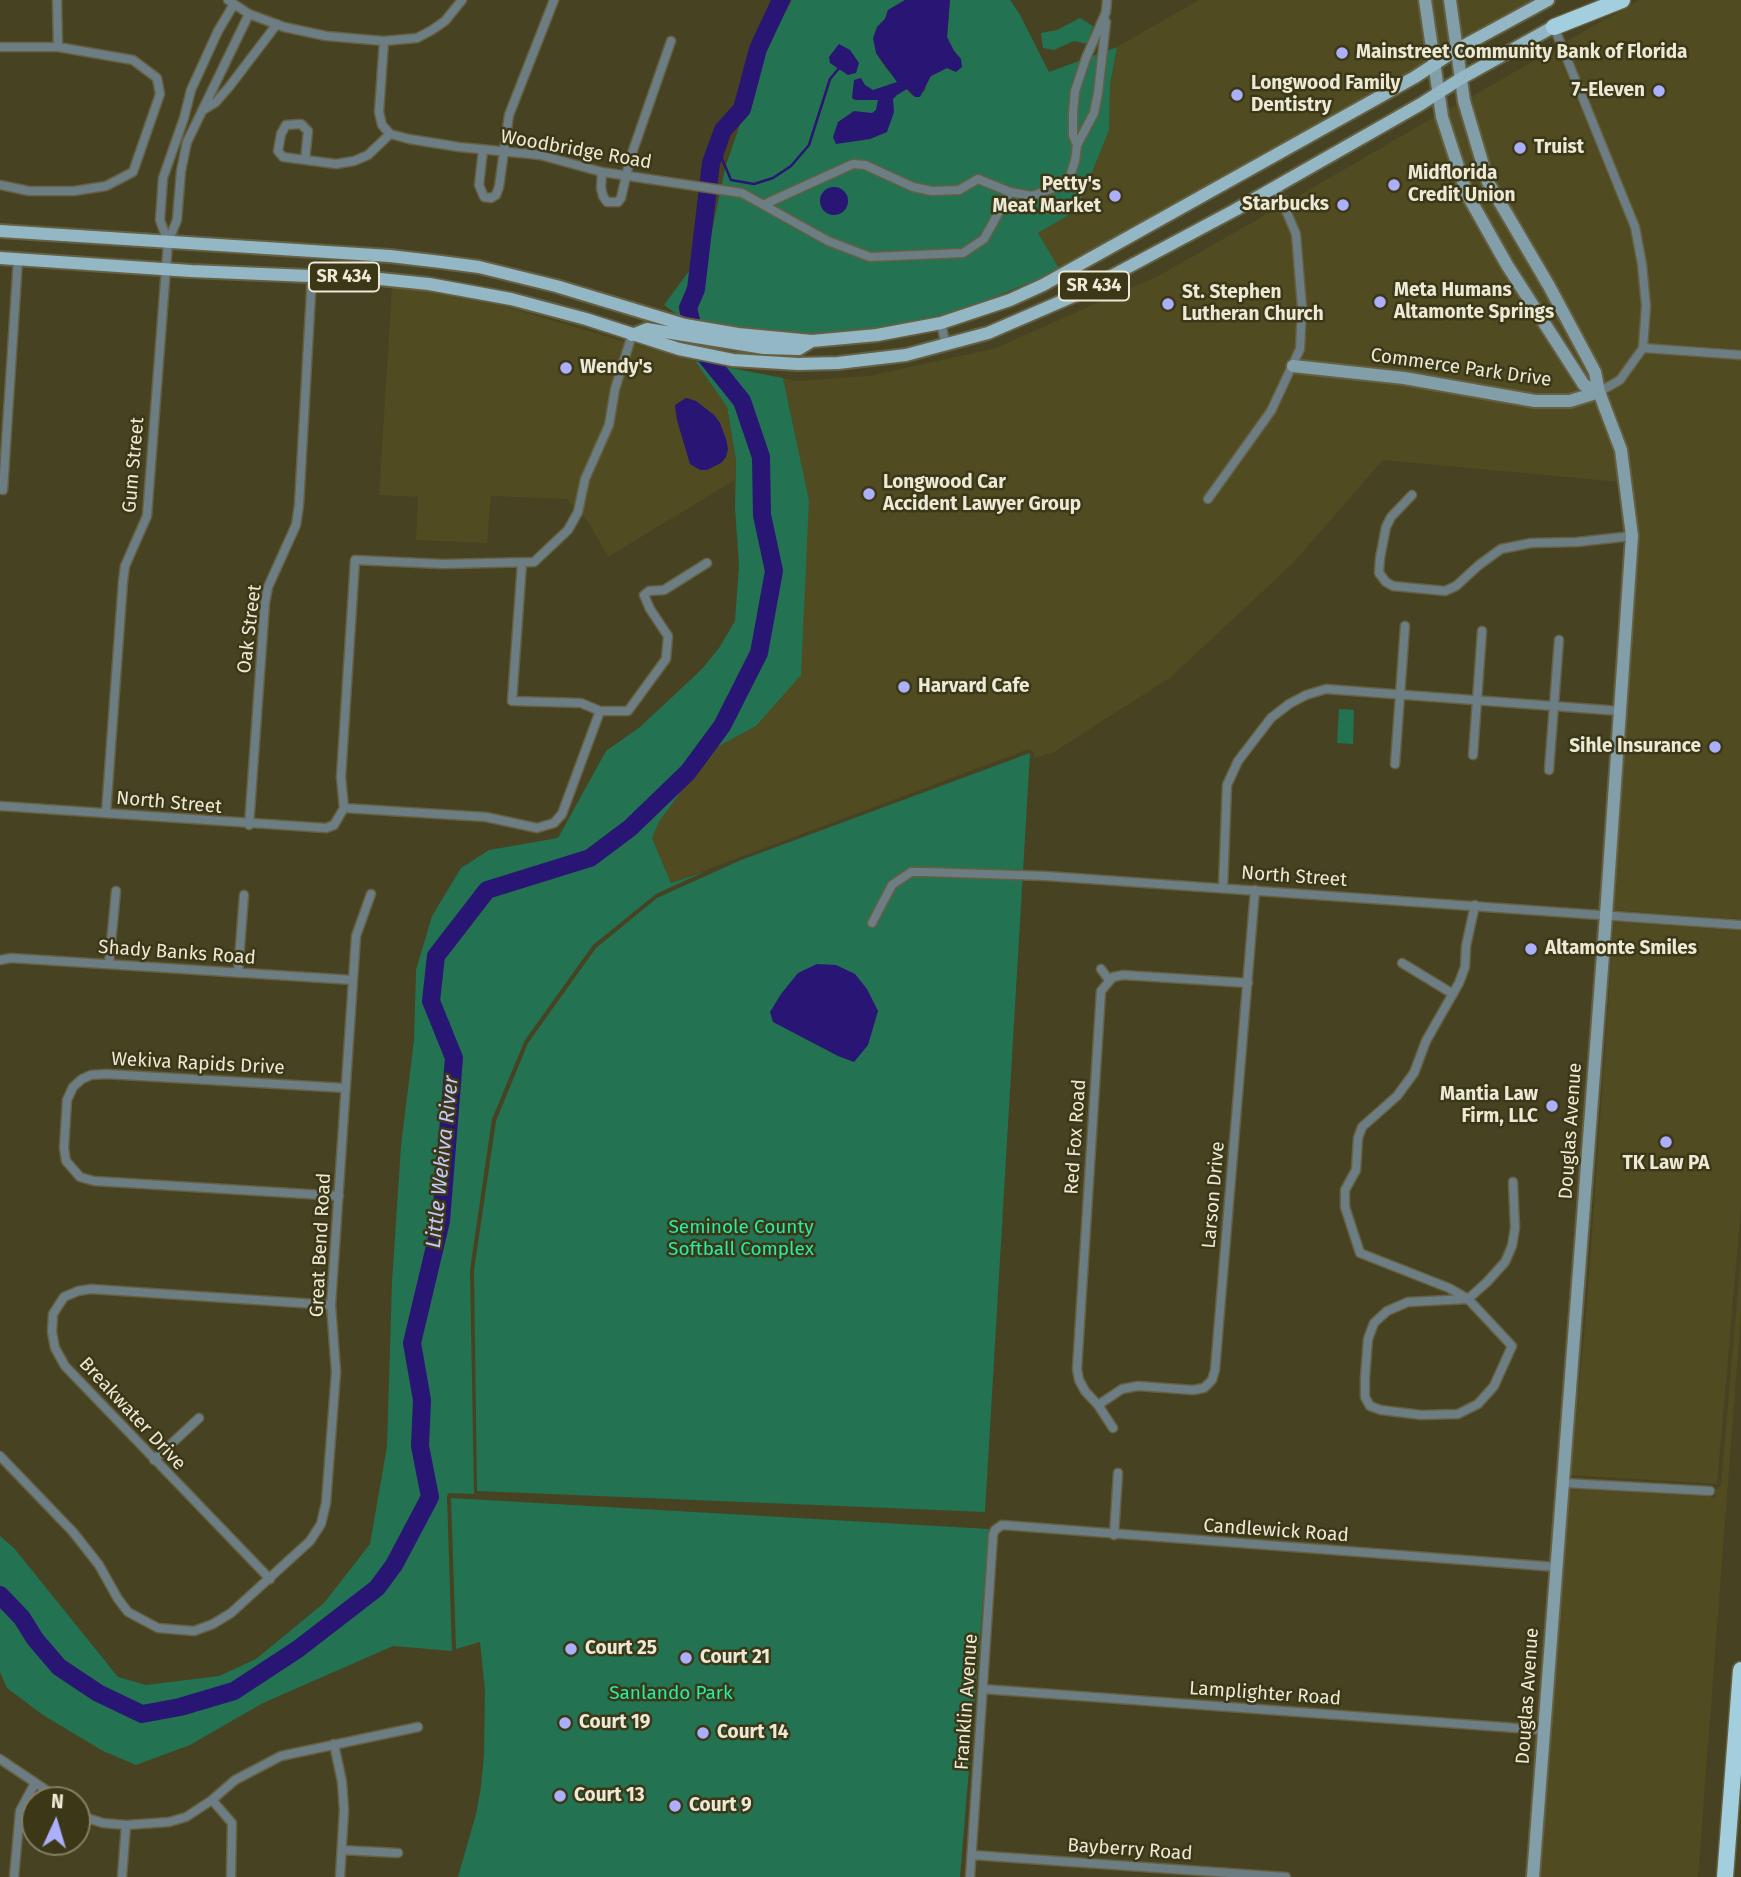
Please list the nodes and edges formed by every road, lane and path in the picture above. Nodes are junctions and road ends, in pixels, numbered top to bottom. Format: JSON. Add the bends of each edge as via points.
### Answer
{"nodes":[{"id":1,"x":57,"y":0,"type":"edge"},
{"id":2,"x":462,"y":0,"type":"edge"},
{"id":3,"x":554,"y":0,"type":"edge"},
{"id":4,"x":1107,"y":0,"type":"edge"},
{"id":5,"x":1425,"y":0,"type":"edge"},
{"id":6,"x":1450,"y":0,"type":"edge"},
{"id":7,"x":1548,"y":0,"type":"edge"},
{"id":8,"x":1604,"y":0,"type":"edge"},
{"id":9,"x":1622,"y":0,"type":"edge"},
{"id":10,"x":231,"y":2,"type":"edge"},
{"id":11,"x":249,"y":14,"type":"junction"},
{"id":12,"x":1104,"y":18,"type":"junction"},
{"id":13,"x":277,"y":24,"type":"junction"},
{"id":14,"x":1554,"y":27,"type":"junction"},
{"id":15,"x":384,"y":41,"type":"junction"},
{"id":16,"x":671,"y":41,"type":"dead end"},
{"id":17,"x":0,"y":47,"type":"edge"},
{"id":18,"x":58,"y":47,"type":"junction"},
{"id":19,"x":1456,"y":50,"type":"junction"},
{"id":20,"x":1433,"y":65,"type":"junction"},
{"id":21,"x":1460,"y":79,"type":"junction"},
{"id":22,"x":1437,"y":93,"type":"junction"},
{"id":23,"x":203,"y":110,"type":"junction"},
{"id":24,"x":390,"y":134,"type":"junction"},
{"id":25,"x":1077,"y":145,"type":"junction"},
{"id":26,"x":482,"y":150,"type":"junction"},
{"id":27,"x":504,"y":151,"type":"junction"},
{"id":28,"x":305,"y":160,"type":"junction"},
{"id":29,"x":602,"y":172,"type":"junction"},
{"id":30,"x":626,"y":176,"type":"junction"},
{"id":31,"x":0,"y":186,"type":"edge"},
{"id":32,"x":1276,"y":187,"type":"junction"},
{"id":33,"x":1010,"y":192,"type":"junction"},
{"id":34,"x":765,"y":204,"type":"junction"},
{"id":35,"x":0,"y":231,"type":"edge"},
{"id":36,"x":168,"y":242,"type":"junction"},
{"id":37,"x":0,"y":258,"type":"edge"},
{"id":38,"x":18,"y":259,"type":"junction"},
{"id":39,"x":165,"y":269,"type":"junction"},
{"id":40,"x":312,"y":275,"type":"junction"},
{"id":41,"x":941,"y":323,"type":"junction"},
{"id":42,"x":632,"y":335,"type":"junction"},
{"id":43,"x":812,"y":341,"type":"junction"},
{"id":44,"x":946,"y":346,"type":"junction"},
{"id":45,"x":1643,"y":348,"type":"junction"},
{"id":46,"x":1741,"y":355,"type":"edge"},
{"id":47,"x":1293,"y":366,"type":"junction"},
{"id":48,"x":1599,"y":392,"type":"junction"},
{"id":49,"x":3,"y":490,"type":"dead end"},
{"id":50,"x":1412,"y":495,"type":"dead end"},
{"id":51,"x":1208,"y":499,"type":"dead end"},
{"id":52,"x":1632,"y":536,"type":"junction"},
{"id":53,"x":707,"y":563,"type":"dead end"},
{"id":54,"x":522,"y":564,"type":"junction"},
{"id":55,"x":1405,"y":626,"type":"dead end"},
{"id":56,"x":1482,"y":631,"type":"dead end"},
{"id":57,"x":1559,"y":640,"type":"dead end"},
{"id":58,"x":1400,"y":694,"type":"junction"},
{"id":59,"x":1476,"y":699,"type":"junction"},
{"id":60,"x":1554,"y":706,"type":"junction"},
{"id":61,"x":600,"y":711,"type":"junction"},
{"id":62,"x":1620,"y":711,"type":"junction"},
{"id":63,"x":1473,"y":755,"type":"dead end"},
{"id":64,"x":1395,"y":764,"type":"dead end"},
{"id":65,"x":1549,"y":771,"type":"dead end"},
{"id":66,"x":0,"y":806,"type":"edge"},
{"id":67,"x":344,"y":808,"type":"junction"},
{"id":68,"x":106,"y":813,"type":"junction"},
{"id":69,"x":249,"y":825,"type":"junction"},
{"id":70,"x":1223,"y":888,"type":"junction"},
{"id":71,"x":1255,"y":890,"type":"junction"},
{"id":72,"x":116,"y":891,"type":"dead end"},
{"id":73,"x":371,"y":894,"type":"dead end"},
{"id":74,"x":244,"y":895,"type":"dead end"},
{"id":75,"x":1475,"y":905,"type":"junction"},
{"id":76,"x":1606,"y":915,"type":"junction"},
{"id":77,"x":872,"y":923,"type":"dead end"},
{"id":78,"x":1741,"y":925,"type":"edge"},
{"id":79,"x":0,"y":961,"type":"edge"},
{"id":80,"x":1402,"y":963,"type":"dead end"},
{"id":81,"x":109,"y":964,"type":"junction"},
{"id":82,"x":1101,"y":969,"type":"dead end"},
{"id":83,"x":238,"y":973,"type":"junction"},
{"id":84,"x":353,"y":980,"type":"junction"},
{"id":85,"x":1109,"y":980,"type":"junction"},
{"id":86,"x":1248,"y":983,"type":"junction"},
{"id":87,"x":1453,"y":994,"type":"junction"},
{"id":88,"x":346,"y":1088,"type":"junction"},
{"id":89,"x":1513,"y":1182,"type":"dead end"},
{"id":90,"x":339,"y":1196,"type":"junction"},
{"id":91,"x":1468,"y":1300,"type":"junction"},
{"id":92,"x":331,"y":1305,"type":"junction"},
{"id":93,"x":1098,"y":1405,"type":"junction"},
{"id":94,"x":199,"y":1418,"type":"dead end"},
{"id":95,"x":1113,"y":1428,"type":"dead end"},
{"id":96,"x":0,"y":1456,"type":"edge"},
{"id":97,"x":154,"y":1460,"type":"junction"},
{"id":98,"x":1118,"y":1473,"type":"dead end"},
{"id":99,"x":1564,"y":1483,"type":"junction"},
{"id":100,"x":1710,"y":1492,"type":"dead end"},
{"id":101,"x":995,"y":1530,"type":"joint"},
{"id":102,"x":1114,"y":1535,"type":"junction"},
{"id":103,"x":1557,"y":1567,"type":"junction"},
{"id":104,"x":270,"y":1579,"type":"junction"},
{"id":105,"x":1741,"y":1670,"type":"edge"},
{"id":106,"x":984,"y":1689,"type":"junction"},
{"id":107,"x":418,"y":1727,"type":"dead end"},
{"id":108,"x":1544,"y":1730,"type":"junction"},
{"id":109,"x":334,"y":1744,"type":"junction"},
{"id":110,"x":0,"y":1759,"type":"edge"},
{"id":111,"x":35,"y":1783,"type":"junction"},
{"id":112,"x":40,"y":1786,"type":"edge"},
{"id":113,"x":212,"y":1800,"type":"junction"},
{"id":114,"x":91,"y":1819,"type":"edge"},
{"id":115,"x":126,"y":1825,"type":"junction"},
{"id":116,"x":342,"y":1850,"type":"junction"},
{"id":117,"x":398,"y":1853,"type":"dead end"},
{"id":118,"x":972,"y":1855,"type":"junction"},
{"id":119,"x":14,"y":1877,"type":"edge"},
{"id":120,"x":122,"y":1877,"type":"edge"},
{"id":121,"x":231,"y":1877,"type":"edge"},
{"id":122,"x":340,"y":1877,"type":"edge"},
{"id":123,"x":970,"y":1877,"type":"edge"},
{"id":124,"x":1286,"y":1877,"type":"edge"},
{"id":125,"x":1533,"y":1877,"type":"edge"},
{"id":126,"x":1725,"y":1877,"type":"edge"}],
"edges":[{"from":1,"to":18,"type":"street"},
{"from":2,"to":15,"type":"street","via":[[445,21],[417,38]]},
{"from":3,"to":27,"type":"street","via":[[509,115]]},
{"from":4,"to":12,"type":"street"},
{"from":5,"to":20,"type":"main road"},
{"from":6,"to":19,"type":"main road","name":"Douglas Avenue"},
{"from":7,"to":19,"type":"main road","number":"SR 434"},
{"from":8,"to":14,"type":"main road","number":"SR 434"},
{"from":9,"to":14,"type":"highway"},
{"from":10,"to":11,"type":"street"},
{"from":10,"to":36,"type":"street","via":[[191,90],[163,178],[160,220]]},
{"from":11,"to":13,"type":"street"},
{"from":11,"to":23,"type":"street"},
{"from":12,"to":25,"type":"street","via":[[1097,102]]},
{"from":12,"to":25,"type":"street","via":[[1075,91],[1073,135]]},
{"from":13,"to":15,"type":"street","via":[[326,36]]},
{"from":13,"to":23,"type":"street","via":[[229,87]]},
{"from":14,"to":21,"type":"main road","number":"SR 434"},
{"from":14,"to":45,"type":"street","via":[[1634,227],[1646,306]]},
{"from":15,"to":24,"type":"street","via":[[379,112]]},
{"from":16,"to":30,"type":"street"},
{"from":17,"to":18,"type":"street"},
{"from":18,"to":31,"type":"street","via":[[133,60],[157,78],[160,94],[133,172],[106,186],[74,191]]},
{"from":19,"to":20,"type":"main road","number":"SR 434"},
{"from":19,"to":21,"type":"main road","name":"Douglas Avenue"},
{"from":20,"to":22,"type":"main road"},
{"from":20,"to":41,"type":"main road","number":"SR 434","via":[[1081,266],[1010,300]]},
{"from":21,"to":22,"type":"main road","number":"SR 434"},
{"from":21,"to":48,"type":"main road","name":"Douglas Avenue","via":[[1488,182],[1595,372]]},
{"from":22,"to":32,"type":"main road","number":"SR 434"},
{"from":22,"to":48,"type":"main road","via":[[1467,194],[1584,385]]},
{"from":23,"to":36,"type":"street","via":[[187,142],[177,220]]},
{"from":24,"to":26,"type":"street","name":"Woodbridge Road"},
{"from":24,"to":28,"type":"street","via":[[368,155],[354,161]]},
{"from":25,"to":33,"type":"street","via":[[1069,176],[1059,186],[1032,196]]},
{"from":26,"to":27,"type":"street","name":"Woodbridge Road"},
{"from":26,"to":27,"type":"street","via":[[479,185],[484,197],[491,198],[499,187]]},
{"from":27,"to":29,"type":"street","name":"Woodbridge Road","via":[[540,155]]},
{"from":28,"to":28,"type":"street","via":[[280,155],[286,125],[301,124],[308,131]]},
{"from":29,"to":30,"type":"street","name":"Woodbridge Road"},
{"from":29,"to":30,"type":"street","via":[[603,196],[613,204],[621,198]]},
{"from":30,"to":34,"type":"street","name":"Woodbridge Road","via":[[720,188]]},
{"from":32,"to":44,"type":"main road","number":"SR 434","via":[[1054,306]]},
{"from":32,"to":47,"type":"street","via":[[1296,234],[1302,317],[1300,349]]},
{"from":33,"to":34,"type":"street","via":[[978,179],[959,190],[932,191],[865,164],[853,164]]},
{"from":33,"to":34,"type":"street","name":"Woodbridge Road","via":[[984,239],[963,253],[870,257],[828,242]]},
{"from":35,"to":36,"type":"main road","number":"SR 434"},
{"from":36,"to":39,"type":"street","name":"Gum Street"},
{"from":36,"to":43,"type":"main road","number":"SR 434","via":[[390,256],[478,267],[709,329]]},
{"from":37,"to":38,"type":"main road","number":"SR 434"},
{"from":38,"to":39,"type":"main road","number":"SR 434"},
{"from":38,"to":49,"type":"street"},
{"from":39,"to":40,"type":"main road","number":"SR 434"},
{"from":39,"to":68,"type":"street","name":"Gum Street","via":[[147,516],[125,566]]},
{"from":40,"to":42,"type":"main road","number":"SR 434","via":[[467,290],[551,309]]},
{"from":40,"to":69,"type":"street","name":"Oak Street","via":[[299,505],[296,525],[265,603]]},
{"from":41,"to":43,"type":"main road","number":"SR 434"},
{"from":41,"to":44,"type":"street"},
{"from":42,"to":43,"type":"main road","via":[[647,329],[764,348],[799,349]]},
{"from":42,"to":44,"type":"main road","number":"SR 434","via":[[733,359],[799,364],[906,355]]},
{"from":42,"to":54,"type":"street","via":[[609,425],[585,479],[578,512],[549,549],[534,562]]},
{"from":45,"to":46,"type":"street"},
{"from":45,"to":48,"type":"street","name":"Commerce Park Drive","via":[[1620,380]]},
{"from":47,"to":48,"type":"main road","name":"Commerce Park Drive","via":[[1404,378],[1535,401],[1570,401]]},
{"from":47,"to":51,"type":"street","via":[[1271,411]]},
{"from":48,"to":52,"type":"main road","name":"Douglas Avenue","via":[[1621,450]]},
{"from":50,"to":52,"type":"street","via":[[1391,517],[1382,548],[1379,573],[1393,586],[1445,591],[1501,548]]},
{"from":52,"to":62,"type":"main road","name":"Douglas Avenue"},
{"from":53,"to":61,"type":"street","via":[[664,590],[644,595],[668,636],[666,659],[628,711]]},
{"from":54,"to":61,"type":"street","via":[[512,701],[581,703]]},
{"from":54,"to":67,"type":"street","via":[[355,560],[341,777]]},
{"from":55,"to":58,"type":"street"},
{"from":56,"to":59,"type":"street"},
{"from":57,"to":60,"type":"street"},
{"from":58,"to":59,"type":"street"},
{"from":58,"to":64,"type":"street"},
{"from":58,"to":70,"type":"street","via":[[1326,689],[1289,704],[1271,719],[1238,761],[1227,785]]},
{"from":59,"to":60,"type":"street"},
{"from":59,"to":63,"type":"street"},
{"from":60,"to":62,"type":"street"},
{"from":60,"to":65,"type":"street"},
{"from":61,"to":67,"type":"street","via":[[562,814],[548,826],[537,828],[486,817]]},
{"from":62,"to":76,"type":"main road","name":"Douglas Avenue"},
{"from":66,"to":68,"type":"street","name":"North Street"},
{"from":67,"to":69,"type":"street","name":"North Street","via":[[334,825],[326,828]]},
{"from":68,"to":69,"type":"street","name":"North Street"},
{"from":70,"to":71,"type":"street","name":"North Street"},
{"from":70,"to":77,"type":"street","name":"North Street","via":[[911,872],[892,885]]},
{"from":71,"to":75,"type":"street","name":"North Street"},
{"from":71,"to":86,"type":"street","name":"Larson Drive"},
{"from":72,"to":81,"type":"street"},
{"from":73,"to":84,"type":"street","name":"Great Bend Road","via":[[356,936]]},
{"from":74,"to":83,"type":"street"},
{"from":75,"to":76,"type":"street","name":"North Street"},
{"from":75,"to":87,"type":"street","via":[[1465,967]]},
{"from":76,"to":78,"type":"street","name":"North Street"},
{"from":76,"to":99,"type":"main road","name":"Douglas Avenue"},
{"from":79,"to":81,"type":"street","name":"Shady Banks Road"},
{"from":80,"to":87,"type":"street"},
{"from":81,"to":83,"type":"street","name":"Shady Banks Road"},
{"from":82,"to":85,"type":"street"},
{"from":83,"to":84,"type":"street","name":"Shady Banks Road"},
{"from":84,"to":88,"type":"street","name":"Great Bend Road"},
{"from":85,"to":86,"type":"street","via":[[1123,975]]},
{"from":85,"to":93,"type":"street","name":"Red Fox Road","via":[[1101,991],[1077,1368],[1085,1391]]},
{"from":86,"to":93,"type":"street","name":"Larson Drive","via":[[1212,1380],[1193,1390],[1122,1389]]},
{"from":87,"to":91,"type":"street","via":[[1414,1073],[1397,1096],[1362,1127],[1356,1170],[1345,1190],[1345,1207],[1360,1253],[1413,1272]]},
{"from":88,"to":90,"type":"street","name":"Great Bend Road"},
{"from":88,"to":90,"type":"street","name":"Wekiva Rapids Drive","via":[[91,1074],[73,1087],[66,1100],[66,1161],[80,1177]]},
{"from":89,"to":91,"type":"street","via":[[1512,1246],[1505,1262]]},
{"from":90,"to":92,"type":"street","name":"Great Bend Road"},
{"from":91,"to":91,"type":"street","via":[[1512,1346],[1494,1387],[1478,1404],[1458,1414],[1421,1415],[1370,1406],[1365,1378],[1374,1323],[1387,1311],[1408,1303]]},
{"from":92,"to":97,"type":"street","name":"Breakwater Drive","via":[[91,1289],[64,1297],[53,1314],[55,1348],[65,1366]]},
{"from":92,"to":104,"type":"street","name":"Great Bend Road","via":[[336,1372],[326,1503],[321,1524],[310,1541]]},
{"from":93,"to":95,"type":"street","name":"Red Fox Road"},
{"from":94,"to":97,"type":"street"},
{"from":96,"to":104,"type":"street","name":"Great Bend Road","via":[[73,1532],[128,1612],[158,1628],[194,1631],[213,1624]]},
{"from":97,"to":104,"type":"street","name":"Breakwater Drive"},
{"from":98,"to":102,"type":"street"},
{"from":99,"to":100,"type":"street"},
{"from":99,"to":103,"type":"main road","name":"Douglas Avenue"},
{"from":101,"to":102,"type":"street","name":"Candlewick Road","via":[[1002,1525]]},
{"from":101,"to":106,"type":"street","name":"Franklin Avenue"},
{"from":102,"to":103,"type":"street","name":"Candlewick Road"},
{"from":103,"to":108,"type":"main road","name":"Douglas Avenue"},
{"from":105,"to":126,"type":"highway"},
{"from":106,"to":108,"type":"street","name":"Lamplighter Road"},
{"from":106,"to":118,"type":"street","name":"Franklin Avenue"},
{"from":107,"to":109,"type":"street"},
{"from":108,"to":125,"type":"main road","name":"Douglas Avenue"},
{"from":109,"to":113,"type":"street","via":[[281,1756],[235,1780]]},
{"from":109,"to":116,"type":"street","via":[[342,1782]]},
{"from":110,"to":111,"type":"street"},
{"from":111,"to":112,"type":"street"},
{"from":111,"to":119,"type":"street","via":[[20,1811]]},
{"from":113,"to":115,"type":"street","via":[[177,1820]]},
{"from":113,"to":121,"type":"street","via":[[232,1822]]},
{"from":114,"to":115,"type":"street"},
{"from":115,"to":120,"type":"street"},
{"from":116,"to":117,"type":"street"},
{"from":116,"to":122,"type":"street"},
{"from":118,"to":123,"type":"street","name":"Franklin Avenue"},
{"from":118,"to":124,"type":"street","name":"Bayberry Road"}]}
